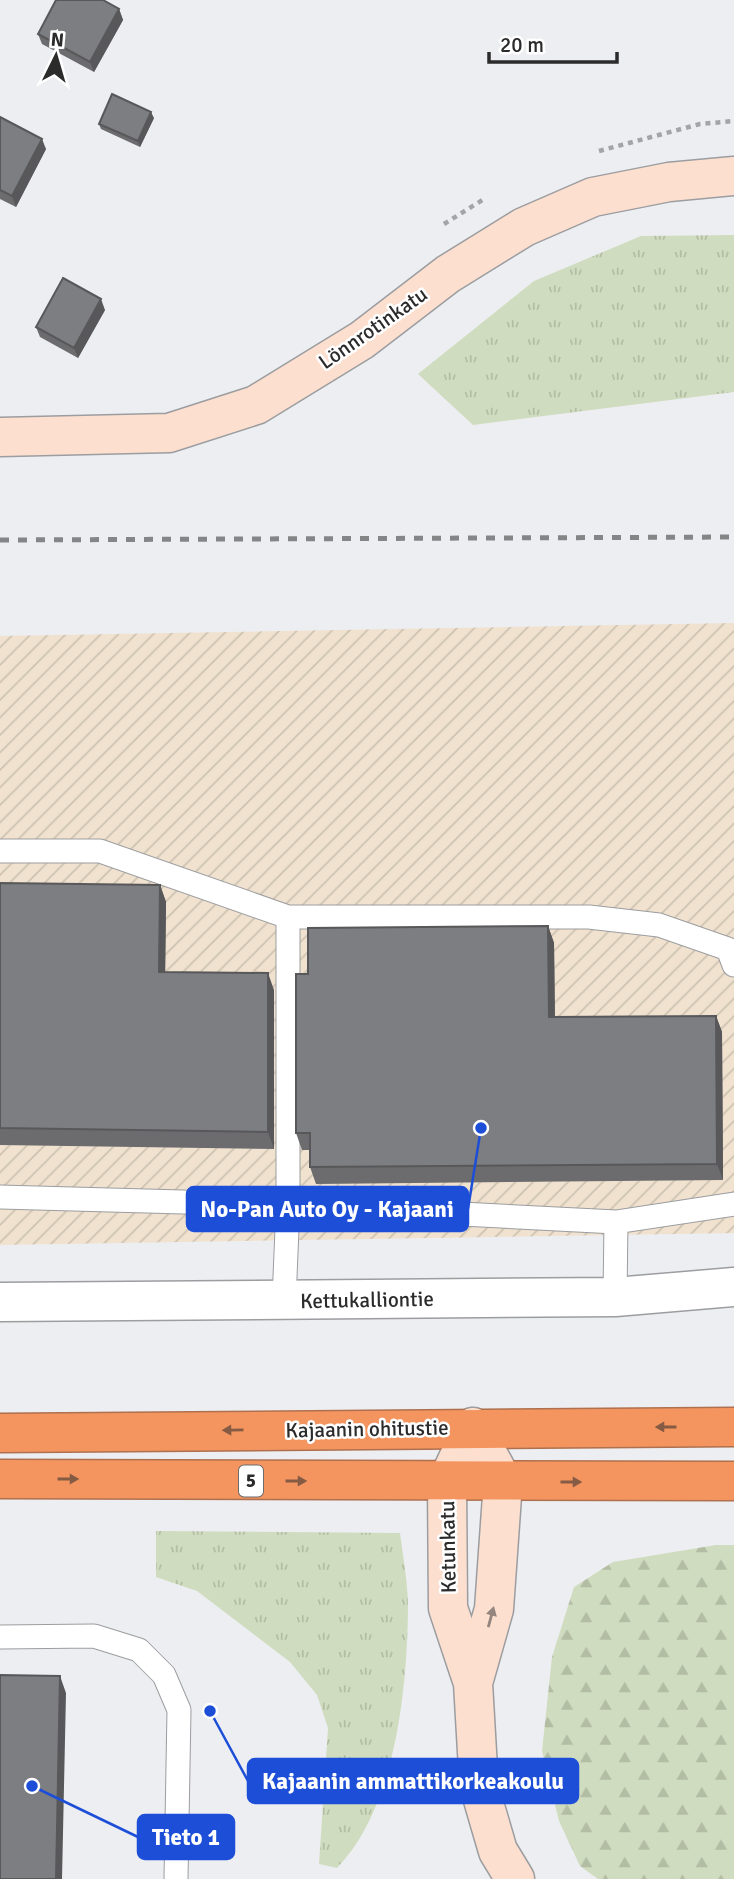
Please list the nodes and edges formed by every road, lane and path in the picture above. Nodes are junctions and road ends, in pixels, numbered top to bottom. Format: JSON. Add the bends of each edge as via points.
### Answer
{"nodes":[{"id":1,"x":734,"y":121,"type":"edge"},
{"id":2,"x":590,"y":155,"type":"dead end"},
{"id":3,"x":734,"y":176,"type":"edge"},
{"id":4,"x":490,"y":197,"type":"dead end"},
{"id":5,"x":439,"y":228,"type":"dead end"},
{"id":6,"x":0,"y":438,"type":"edge"},
{"id":7,"x":0,"y":852,"type":"edge"},
{"id":8,"x":288,"y":917,"type":"junction"},
{"id":9,"x":734,"y":965,"type":"edge"},
{"id":10,"x":0,"y":1197,"type":"edge"},
{"id":11,"x":734,"y":1204,"type":"edge"},
{"id":12,"x":288,"y":1205,"type":"junction"},
{"id":13,"x":616,"y":1222,"type":"junction"},
{"id":14,"x":734,"y":1287,"type":"edge"},
{"id":15,"x":615,"y":1297,"type":"junction"},
{"id":16,"x":0,"y":1301,"type":"edge"},
{"id":17,"x":284,"y":1301,"type":"junction"},
{"id":18,"x":473,"y":1427,"type":"junction"},
{"id":19,"x":734,"y":1427,"type":"edge"},
{"id":20,"x":0,"y":1433,"type":"edge"},
{"id":21,"x":0,"y":1479,"type":"edge"},
{"id":22,"x":734,"y":1481,"type":"edge"},
{"id":23,"x":447,"y":1482,"type":"junction"},
{"id":24,"x":503,"y":1482,"type":"junction"},
{"id":25,"x":0,"y":1637,"type":"edge"},
{"id":26,"x":473,"y":1683,"type":"junction"},
{"id":27,"x":176,"y":1879,"type":"edge"},
{"id":28,"x":515,"y":1879,"type":"edge"}],
"edges":[{"from":1,"to":2,"type":"path","via":[[700,124]]},
{"from":3,"to":6,"type":"street","name":"Lönnrotinkatu","via":[[669,182],[593,197],[523,227],[448,274],[362,340],[256,405],[169,433]]},
{"from":4,"to":5,"type":"path"},
{"from":7,"to":8,"type":"lane","via":[[100,850]]},
{"from":8,"to":9,"type":"lane","via":[[589,917],[659,925],[728,949]]},
{"from":8,"to":12,"type":"lane"},
{"from":10,"to":12,"type":"lane"},
{"from":11,"to":13,"type":"lane"},
{"from":12,"to":13,"type":"lane"},
{"from":12,"to":17,"type":"lane"},
{"from":13,"to":15,"type":"lane"},
{"from":14,"to":15,"type":"street","name":"Kettukalliontie"},
{"from":15,"to":17,"type":"street","name":"Kettukalliontie"},
{"from":16,"to":17,"type":"street","name":"Kettukalliontie"},
{"from":19,"to":18,"type":"highway","name":"Kajaanin ohitustie","one_way":true},
{"from":18,"to":20,"type":"highway","name":"Kajaanin ohitustie","one_way":true},
{"from":18,"to":23,"type":"street","name":"Ketunkatu"},
{"from":18,"to":24,"type":"street"},
{"from":21,"to":23,"type":"highway","number":"5","one_way":true},
{"from":24,"to":22,"type":"highway","number":"5","one_way":true},
{"from":23,"to":24,"type":"highway","number":"5"},
{"from":23,"to":26,"type":"street","name":"Ketunkatu","via":[[448,1608]]},
{"from":26,"to":24,"type":"street","name":"Ketunkatu","one_way":true,"via":[[494,1608]]},
{"from":25,"to":27,"type":"lane","via":[[94,1636],[139,1650],[164,1675],[179,1710]]},
{"from":26,"to":28,"type":"street","name":"Ketunkatu","via":[[479,1786],[498,1851]]}]}
